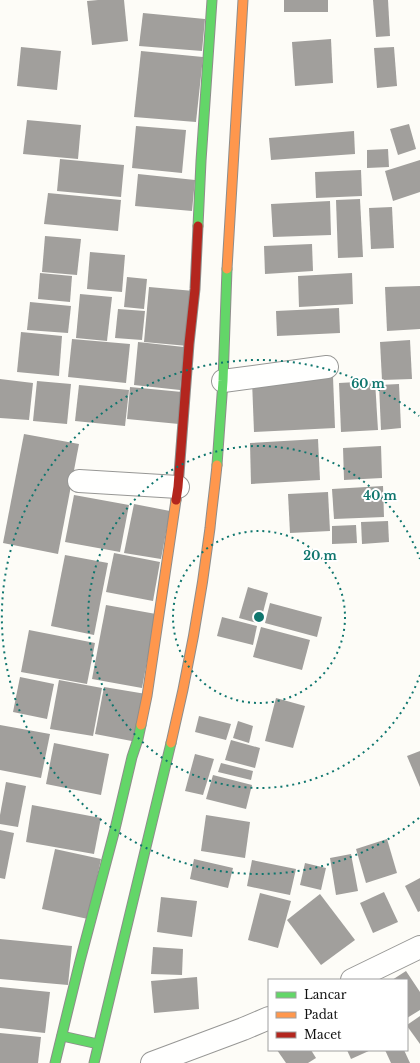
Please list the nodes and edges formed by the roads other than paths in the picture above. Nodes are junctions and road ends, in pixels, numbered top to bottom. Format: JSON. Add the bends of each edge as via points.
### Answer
{"nodes":[{"id":1,"x":212,"y":0,"type":"edge"},
{"id":2,"x":244,"y":0,"type":"edge"},
{"id":3,"x":327,"y":367,"type":"dead end"},
{"id":4,"x":223,"y":380,"type":"junction"},
{"id":5,"x":79,"y":481,"type":"dead end"},
{"id":6,"x":178,"y":487,"type":"junction"},
{"id":7,"x":420,"y":947,"type":"edge"},
{"id":8,"x":354,"y":979,"type":"edge"},
{"id":9,"x":268,"y":1018,"type":"edge"},
{"id":10,"x":62,"y":1036,"type":"junction"},
{"id":11,"x":98,"y":1044,"type":"junction"},
{"id":12,"x":55,"y":1063,"type":"edge"},
{"id":13,"x":94,"y":1063,"type":"edge"},
{"id":14,"x":152,"y":1063,"type":"edge"}],
"edges":[{"from":1,"to":6,"type":"main road","via":[[201,161],[199,289],[189,344]]},
{"from":2,"to":4,"type":"main road","via":[[222,289]]},
{"from":3,"to":4,"type":"street"},
{"from":4,"to":11,"type":"main road","via":[[216,475],[197,619],[178,714]]},
{"from":5,"to":6,"type":"street"},
{"from":6,"to":10,"type":"main road","via":[[147,696],[138,739]]},
{"from":7,"to":8,"type":"street"},
{"from":9,"to":14,"type":"street"},
{"from":10,"to":11,"type":"main road"},
{"from":10,"to":12,"type":"main road"},
{"from":11,"to":13,"type":"main road"}]}
